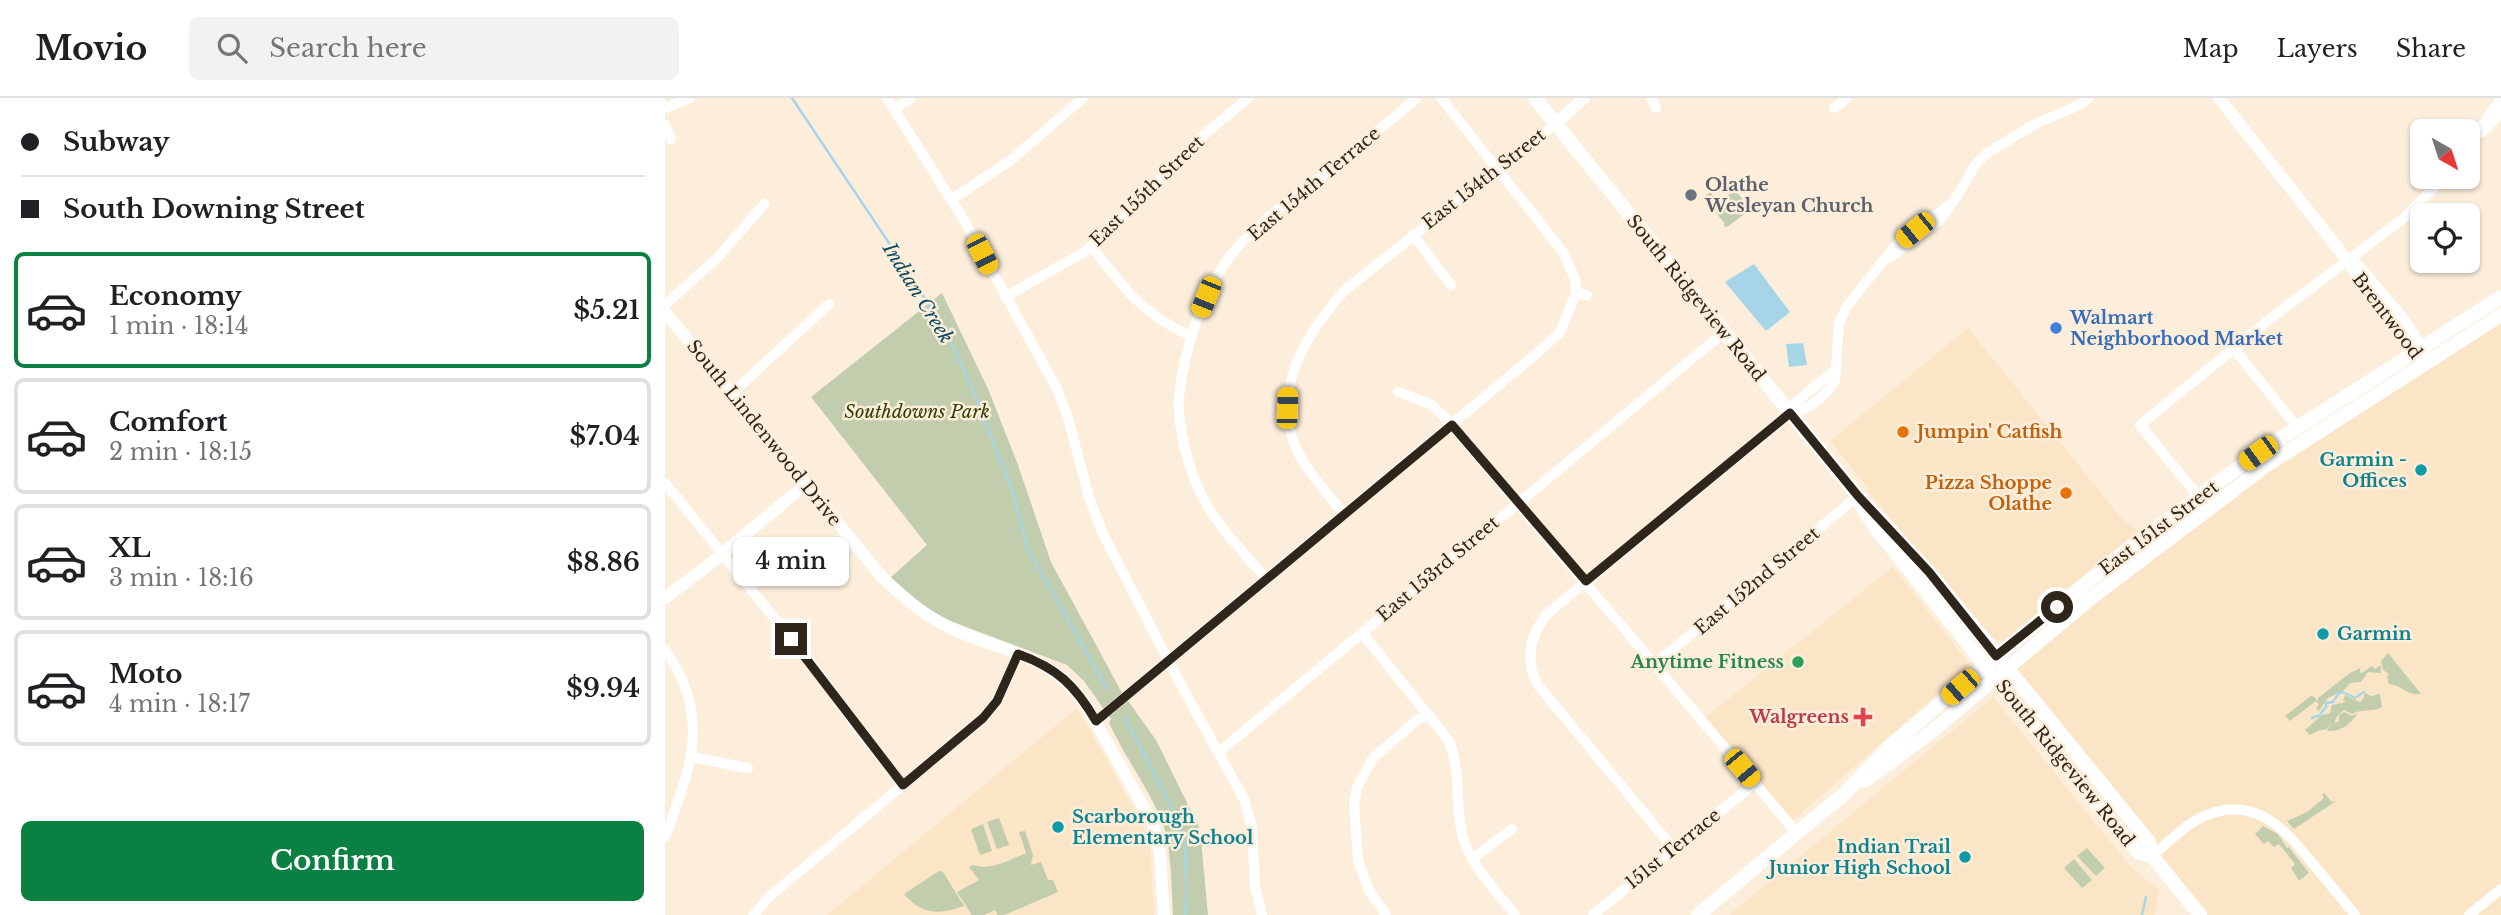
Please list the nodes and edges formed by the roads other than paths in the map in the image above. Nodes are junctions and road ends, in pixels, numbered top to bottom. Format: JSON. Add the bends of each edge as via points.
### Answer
{"nodes":[{"id":1,"x":887,"y":98,"type":"edge"},
{"id":2,"x":911,"y":98,"type":"edge"},
{"id":3,"x":1083,"y":98,"type":"edge"},
{"id":4,"x":1248,"y":98,"type":"edge"},
{"id":5,"x":1417,"y":98,"type":"edge"},
{"id":6,"x":1441,"y":98,"type":"edge"},
{"id":7,"x":1535,"y":98,"type":"edge"},
{"id":8,"x":1584,"y":98,"type":"edge"},
{"id":9,"x":1847,"y":98,"type":"edge"},
{"id":10,"x":2089,"y":98,"type":"edge"},
{"id":11,"x":2219,"y":98,"type":"edge"},
{"id":12,"x":2501,"y":98,"type":"edge"},
{"id":13,"x":684,"y":99,"type":"edge"},
{"id":14,"x":665,"y":108,"type":"edge"},
{"id":15,"x":1834,"y":108,"type":"dead end"},
{"id":16,"x":894,"y":109,"type":"junction"},
{"id":17,"x":2501,"y":112,"type":"edge"},
{"id":18,"x":1556,"y":123,"type":"junction"},
{"id":19,"x":665,"y":125,"type":"edge"},
{"id":20,"x":2480,"y":130,"type":"edge"},
{"id":21,"x":2480,"y":134,"type":"edge"},
{"id":22,"x":671,"y":139,"type":"dead end"},
{"id":23,"x":1497,"y":168,"type":"junction"},
{"id":24,"x":2432,"y":189,"type":"edge"},
{"id":25,"x":951,"y":200,"type":"junction"},
{"id":26,"x":764,"y":204,"type":"dead end"},
{"id":27,"x":1412,"y":235,"type":"junction"},
{"id":28,"x":1091,"y":246,"type":"junction"},
{"id":29,"x":2348,"y":261,"type":"junction"},
{"id":30,"x":1451,"y":285,"type":"dead end"},
{"id":31,"x":2501,"y":297,"type":"edge"},
{"id":32,"x":1005,"y":298,"type":"junction"},
{"id":33,"x":829,"y":304,"type":"dead end"},
{"id":34,"x":665,"y":305,"type":"edge"},
{"id":35,"x":665,"y":312,"type":"edge"},
{"id":36,"x":2501,"y":315,"type":"edge"},
{"id":37,"x":1723,"y":333,"type":"junction"},
{"id":38,"x":1192,"y":337,"type":"junction"},
{"id":39,"x":2234,"y":349,"type":"junction"},
{"id":40,"x":2417,"y":351,"type":"junction"},
{"id":41,"x":2424,"y":365,"type":"junction"},
{"id":42,"x":1398,"y":392,"type":"dead end"},
{"id":43,"x":731,"y":394,"type":"junction"},
{"id":44,"x":1790,"y":413,"type":"junction"},
{"id":45,"x":1452,"y":425,"type":"junction"},
{"id":46,"x":2295,"y":429,"type":"junction"},
{"id":47,"x":665,"y":483,"type":"edge"},
{"id":48,"x":805,"y":485,"type":"junction"},
{"id":49,"x":1858,"y":496,"type":"junction"},
{"id":50,"x":2198,"y":496,"type":"junction"},
{"id":51,"x":1518,"y":503,"type":"junction"},
{"id":52,"x":2214,"y":505,"type":"junction"},
{"id":53,"x":1344,"y":514,"type":"junction"},
{"id":54,"x":723,"y":553,"type":"junction"},
{"id":55,"x":1267,"y":580,"type":"junction"},
{"id":56,"x":1586,"y":581,"type":"junction"},
{"id":57,"x":2112,"y":582,"type":"junction"},
{"id":58,"x":665,"y":598,"type":"edge"},
{"id":59,"x":1362,"y":632,"type":"junction"},
{"id":60,"x":665,"y":650,"type":"edge"},
{"id":61,"x":1018,"y":654,"type":"junction"},
{"id":62,"x":1169,"y":661,"type":"junction"},
{"id":63,"x":1991,"y":661,"type":"junction"},
{"id":64,"x":1655,"y":664,"type":"junction"},
{"id":65,"x":2001,"y":674,"type":"junction"},
{"id":66,"x":1429,"y":715,"type":"junction"},
{"id":67,"x":1096,"y":721,"type":"junction"},
{"id":68,"x":1219,"y":752,"type":"junction"},
{"id":69,"x":691,"y":757,"type":"junction"},
{"id":70,"x":748,"y":768,"type":"dead end"},
{"id":71,"x":1755,"y":783,"type":"junction"},
{"id":72,"x":903,"y":785,"type":"junction"},
{"id":73,"x":1844,"y":794,"type":"junction"},
{"id":74,"x":1512,"y":828,"type":"dead end"},
{"id":75,"x":1797,"y":833,"type":"junction"},
{"id":76,"x":665,"y":837,"type":"edge"},
{"id":77,"x":1673,"y":848,"type":"junction"},
{"id":78,"x":2152,"y":856,"type":"junction"},
{"id":79,"x":1473,"y":858,"type":"junction"},
{"id":80,"x":2501,"y":889,"type":"edge"},
{"id":81,"x":753,"y":915,"type":"edge"},
{"id":82,"x":1164,"y":915,"type":"edge"},
{"id":83,"x":1262,"y":915,"type":"edge"},
{"id":84,"x":1386,"y":915,"type":"edge"},
{"id":85,"x":1515,"y":915,"type":"edge"},
{"id":86,"x":1593,"y":915,"type":"edge"},
{"id":87,"x":1697,"y":915,"type":"edge"},
{"id":88,"x":2200,"y":915,"type":"edge"},
{"id":89,"x":2355,"y":915,"type":"edge"},
{"id":90,"x":2469,"y":915,"type":"edge"}],
"edges":[{"from":1,"to":16,"type":"street"},
{"from":2,"to":16,"type":"street"},
{"from":3,"to":25,"type":"street","via":[[1011,160]]},
{"from":4,"to":28,"type":"street","name":"East 155th Street","via":[[1193,144]]},
{"from":5,"to":38,"type":"street","name":"East 154th Terrace","via":[[1259,226],[1231,255],[1213,281]]},
{"from":6,"to":23,"type":"street"},
{"from":7,"to":18,"type":"main road","name":"South Ridgeview Road"},
{"from":8,"to":18,"type":"street"},
{"from":9,"to":15,"type":"street"},
{"from":10,"to":44,"type":"street","via":[[1987,153],[1954,201],[1895,246],[1842,313],[1831,388],[1803,411]]},
{"from":11,"to":29,"type":"street"},
{"from":12,"to":20,"type":"street"},
{"from":13,"to":14,"type":"street"},
{"from":16,"to":25,"type":"street"},
{"from":17,"to":21,"type":"street"},
{"from":18,"to":23,"type":"street","name":"East 154th Street"},
{"from":18,"to":37,"type":"main road","name":"South Ridgeview Road"},
{"from":19,"to":22,"type":"street"},
{"from":23,"to":27,"type":"street","name":"East 154th Street"},
{"from":23,"to":45,"type":"street","via":[[1563,252],[1582,294],[1560,332]]},
{"from":24,"to":29,"type":"street","via":[[2405,217]]},
{"from":25,"to":32,"type":"street"},
{"from":26,"to":34,"type":"street","via":[[719,257]]},
{"from":27,"to":30,"type":"street","name":"East 154th Street"},
{"from":27,"to":53,"type":"street","name":"East 154th Street","via":[[1327,310],[1293,368],[1288,388],[1287,408],[1296,449]]},
{"from":28,"to":32,"type":"street","name":"East 155th Street"},
{"from":28,"to":38,"type":"street","via":[[1129,294],[1165,324]]},
{"from":29,"to":39,"type":"street"},
{"from":29,"to":40,"type":"street","name":"Brentwood","via":[[2357,264],[2409,327]]},
{"from":31,"to":40,"type":"main road","name":"East 151st Street"},
{"from":32,"to":62,"type":"street","via":[[1057,389],[1102,532]]},
{"from":33,"to":43,"type":"street"},
{"from":35,"to":43,"type":"street","name":"South Lindenwood Drive"},
{"from":36,"to":41,"type":"main road","name":"East 151st Street"},
{"from":37,"to":44,"type":"main road","name":"South Ridgeview Road"},
{"from":37,"to":51,"type":"street","name":"East 153rd Street"},
{"from":38,"to":55,"type":"street","name":"East 154th Terrace","via":[[1179,400],[1192,468],[1201,495],[1216,518]]},
{"from":39,"to":46,"type":"street"},
{"from":39,"to":50,"type":"street","via":[[2140,425]]},
{"from":40,"to":41,"type":"street","name":"Brentwood"},
{"from":40,"to":46,"type":"main road","name":"East 151st Street"},
{"from":41,"to":52,"type":"main road","name":"East 151st Street"},
{"from":42,"to":45,"type":"street","via":[[1432,405]]},
{"from":43,"to":48,"type":"street","name":"South Lindenwood Drive"},
{"from":44,"to":49,"type":"main road","name":"South Ridgeview Road"},
{"from":44,"to":56,"type":"street"},
{"from":45,"to":51,"type":"street"},
{"from":45,"to":53,"type":"street"},
{"from":46,"to":50,"type":"main road","name":"East 151st Street"},
{"from":46,"to":52,"type":"main road","via":[[2283,445],[2216,493]]},
{"from":47,"to":54,"type":"street"},
{"from":48,"to":54,"type":"street"},
{"from":48,"to":61,"type":"street","name":"South Lindenwood Drive","via":[[903,598],[945,625]]},
{"from":49,"to":63,"type":"main road","name":"South Ridgeview Road","via":[[1929,572]]},
{"from":49,"to":64,"type":"street","name":"East 152nd Street"},
{"from":50,"to":57,"type":"main road","via":[[2187,516],[2124,566]]},
{"from":50,"to":63,"type":"main road","name":"East 151st Street"},
{"from":51,"to":56,"type":"street"},
{"from":51,"to":59,"type":"street","name":"East 153rd Street"},
{"from":52,"to":57,"type":"main road","name":"East 151st Street"},
{"from":53,"to":55,"type":"street"},
{"from":54,"to":58,"type":"street"},
{"from":54,"to":72,"type":"street"},
{"from":55,"to":62,"type":"street"},
{"from":56,"to":64,"type":"street"},
{"from":56,"to":77,"type":"street","via":[[1535,630],[1529,654],[1533,676]]},
{"from":57,"to":65,"type":"main road","name":"East 151st Street"},
{"from":59,"to":66,"type":"street"},
{"from":59,"to":68,"type":"street","name":"East 153rd Street"},
{"from":60,"to":69,"type":"street","via":[[686,685],[693,720]]},
{"from":61,"to":67,"type":"street","name":"South Lindenwood Drive","via":[[1074,687]]},
{"from":61,"to":72,"type":"street","via":[[1001,693],[983,718]]},
{"from":62,"to":67,"type":"street"},
{"from":62,"to":68,"type":"street"},
{"from":63,"to":65,"type":"main road","name":"South Ridgeview Road"},
{"from":63,"to":73,"type":"main road","name":"East 151st Street","via":[[1888,748]]},
{"from":64,"to":71,"type":"street"},
{"from":65,"to":73,"type":"main road","name":"East 151st Street","via":[[1897,759]]},
{"from":65,"to":78,"type":"main road","name":"South Ridgeview Road","via":[[2150,844]]},
{"from":66,"to":79,"type":"street","via":[[1455,754],[1461,829]]},
{"from":66,"to":84,"type":"street","via":[[1373,758],[1357,787],[1355,844],[1360,869]]},
{"from":67,"to":82,"type":"street","name":"South Lindenwood Drive","via":[[1153,824]]},
{"from":68,"to":83,"type":"street","via":[[1249,814]]},
{"from":69,"to":70,"type":"street"},
{"from":69,"to":76,"type":"street"},
{"from":71,"to":75,"type":"street"},
{"from":71,"to":77,"type":"street","name":"151st Terrace"},
{"from":72,"to":81,"type":"street"},
{"from":73,"to":75,"type":"main road","name":"East 151st Street"},
{"from":74,"to":79,"type":"street"},
{"from":75,"to":87,"type":"main road","name":"East 151st Street"},
{"from":77,"to":86,"type":"street","name":"151st Terrace"},
{"from":78,"to":88,"type":"main road","name":"South Ridgeview Road"},
{"from":78,"to":89,"type":"street","via":[[2207,815],[2224,810],[2251,812],[2288,833]]},
{"from":79,"to":85,"type":"street"},
{"from":80,"to":90,"type":"street"}]}
